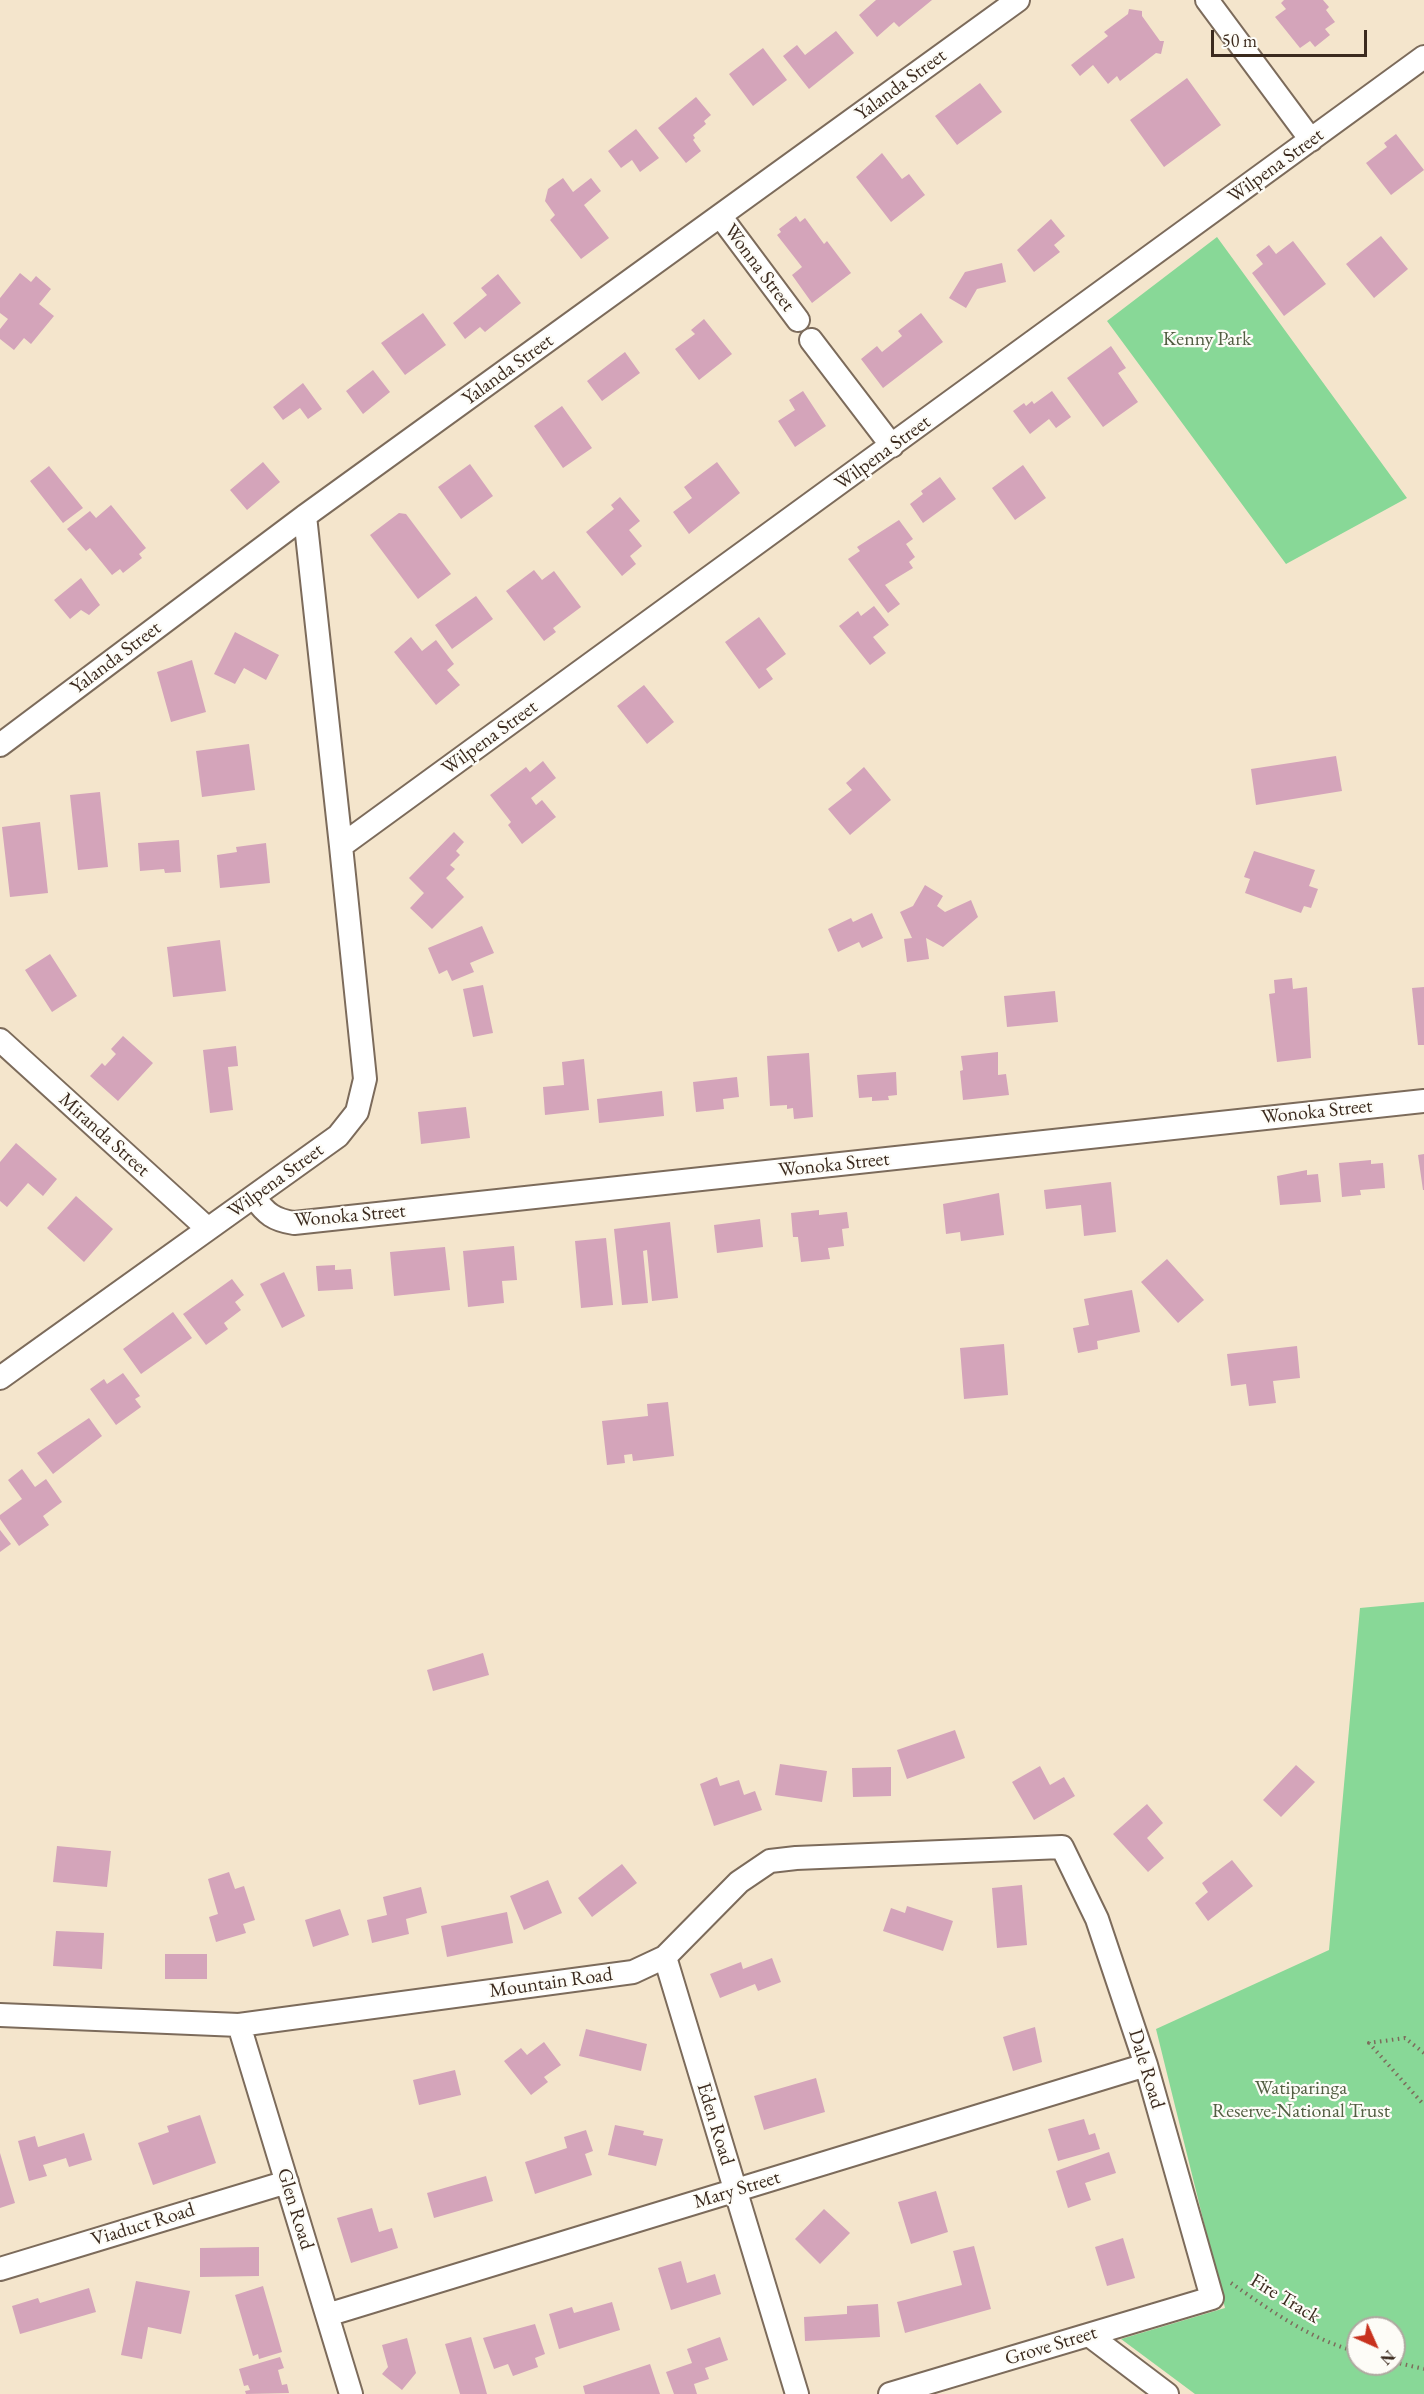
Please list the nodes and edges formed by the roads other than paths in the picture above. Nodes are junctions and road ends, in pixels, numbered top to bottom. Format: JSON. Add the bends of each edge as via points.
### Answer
{"nodes":[{"id":1,"x":1018,"y":0,"type":"edge"},
{"id":2,"x":1207,"y":0,"type":"edge"},
{"id":3,"x":1424,"y":57,"type":"edge"},
{"id":4,"x":1311,"y":140,"type":"junction"},
{"id":5,"x":721,"y":217,"type":"junction"},
{"id":6,"x":798,"y":320,"type":"dead end"},
{"id":7,"x":811,"y":340,"type":"dead end"},
{"id":8,"x":892,"y":446,"type":"junction"},
{"id":9,"x":305,"y":516,"type":"junction"},
{"id":10,"x":0,"y":745,"type":"edge"},
{"id":11,"x":341,"y":846,"type":"junction"},
{"id":12,"x":0,"y":1040,"type":"edge"},
{"id":13,"x":1424,"y":1101,"type":"edge"},
{"id":14,"x":254,"y":1197,"type":"junction"},
{"id":15,"x":208,"y":1229,"type":"junction"},
{"id":16,"x":0,"y":1378,"type":"edge"},
{"id":17,"x":1062,"y":1847,"type":"joint"},
{"id":18,"x":665,"y":1957,"type":"junction"},
{"id":19,"x":0,"y":2015,"type":"edge"},
{"id":20,"x":239,"y":2025,"type":"junction"},
{"id":21,"x":1146,"y":2065,"type":"junction"},
{"id":22,"x":287,"y":2182,"type":"junction"},
{"id":23,"x":735,"y":2190,"type":"junction"},
{"id":24,"x":0,"y":2269,"type":"edge"},
{"id":25,"x":1212,"y":2298,"type":"joint"},
{"id":26,"x":327,"y":2314,"type":"junction"},
{"id":27,"x":1089,"y":2335,"type":"junction"},
{"id":28,"x":351,"y":2394,"type":"edge"},
{"id":29,"x":797,"y":2394,"type":"edge"},
{"id":30,"x":890,"y":2394,"type":"edge"},
{"id":31,"x":1167,"y":2394,"type":"edge"}],
"edges":[{"from":1,"to":5,"type":"street","name":"Yalanda Street"},
{"from":2,"to":4,"type":"street"},
{"from":3,"to":4,"type":"street","name":"Wilpena Street"},
{"from":4,"to":8,"type":"street","name":"Wilpena Street"},
{"from":5,"to":6,"type":"street","name":"Wonna Street"},
{"from":5,"to":9,"type":"street","name":"Yalanda Street"},
{"from":7,"to":8,"type":"street"},
{"from":8,"to":11,"type":"street","name":"Wilpena Street"},
{"from":9,"to":10,"type":"street","name":"Yalanda Street"},
{"from":9,"to":11,"type":"street","name":"Wilpena Street"},
{"from":11,"to":14,"type":"street","name":"Wilpena Street","via":[[363,1090],[357,1112],[338,1137]]},
{"from":12,"to":15,"type":"street","name":"Miranda Street"},
{"from":13,"to":14,"type":"street","name":"Wonoka Street","via":[[294,1223],[275,1220]]},
{"from":14,"to":15,"type":"street","name":"Wilpena Street"},
{"from":15,"to":16,"type":"street","name":"Wilpena Street"},
{"from":17,"to":18,"type":"street","name":"Mountain Road","via":[[770,1861],[739,1882]]},
{"from":17,"to":21,"type":"street","name":"Dale Road","via":[[1098,1919]]},
{"from":18,"to":20,"type":"street","name":"Mountain Road","via":[[633,1972]]},
{"from":18,"to":23,"type":"street","name":"Eden Road"},
{"from":19,"to":20,"type":"street","name":"Mountain Road"},
{"from":20,"to":22,"type":"street","name":"Glen Road"},
{"from":21,"to":23,"type":"street","name":"Mary Street"},
{"from":21,"to":25,"type":"street","name":"Dale Road"},
{"from":22,"to":24,"type":"street","name":"Viaduct Road"},
{"from":22,"to":26,"type":"street","name":"Glen Road"},
{"from":23,"to":26,"type":"street","name":"Mary Street"},
{"from":23,"to":29,"type":"street","name":"Eden Road"},
{"from":25,"to":27,"type":"street","name":"Grove Street"},
{"from":26,"to":28,"type":"street","name":"Glen Road"},
{"from":27,"to":30,"type":"street","name":"Grove Street"},
{"from":27,"to":31,"type":"street"}]}
